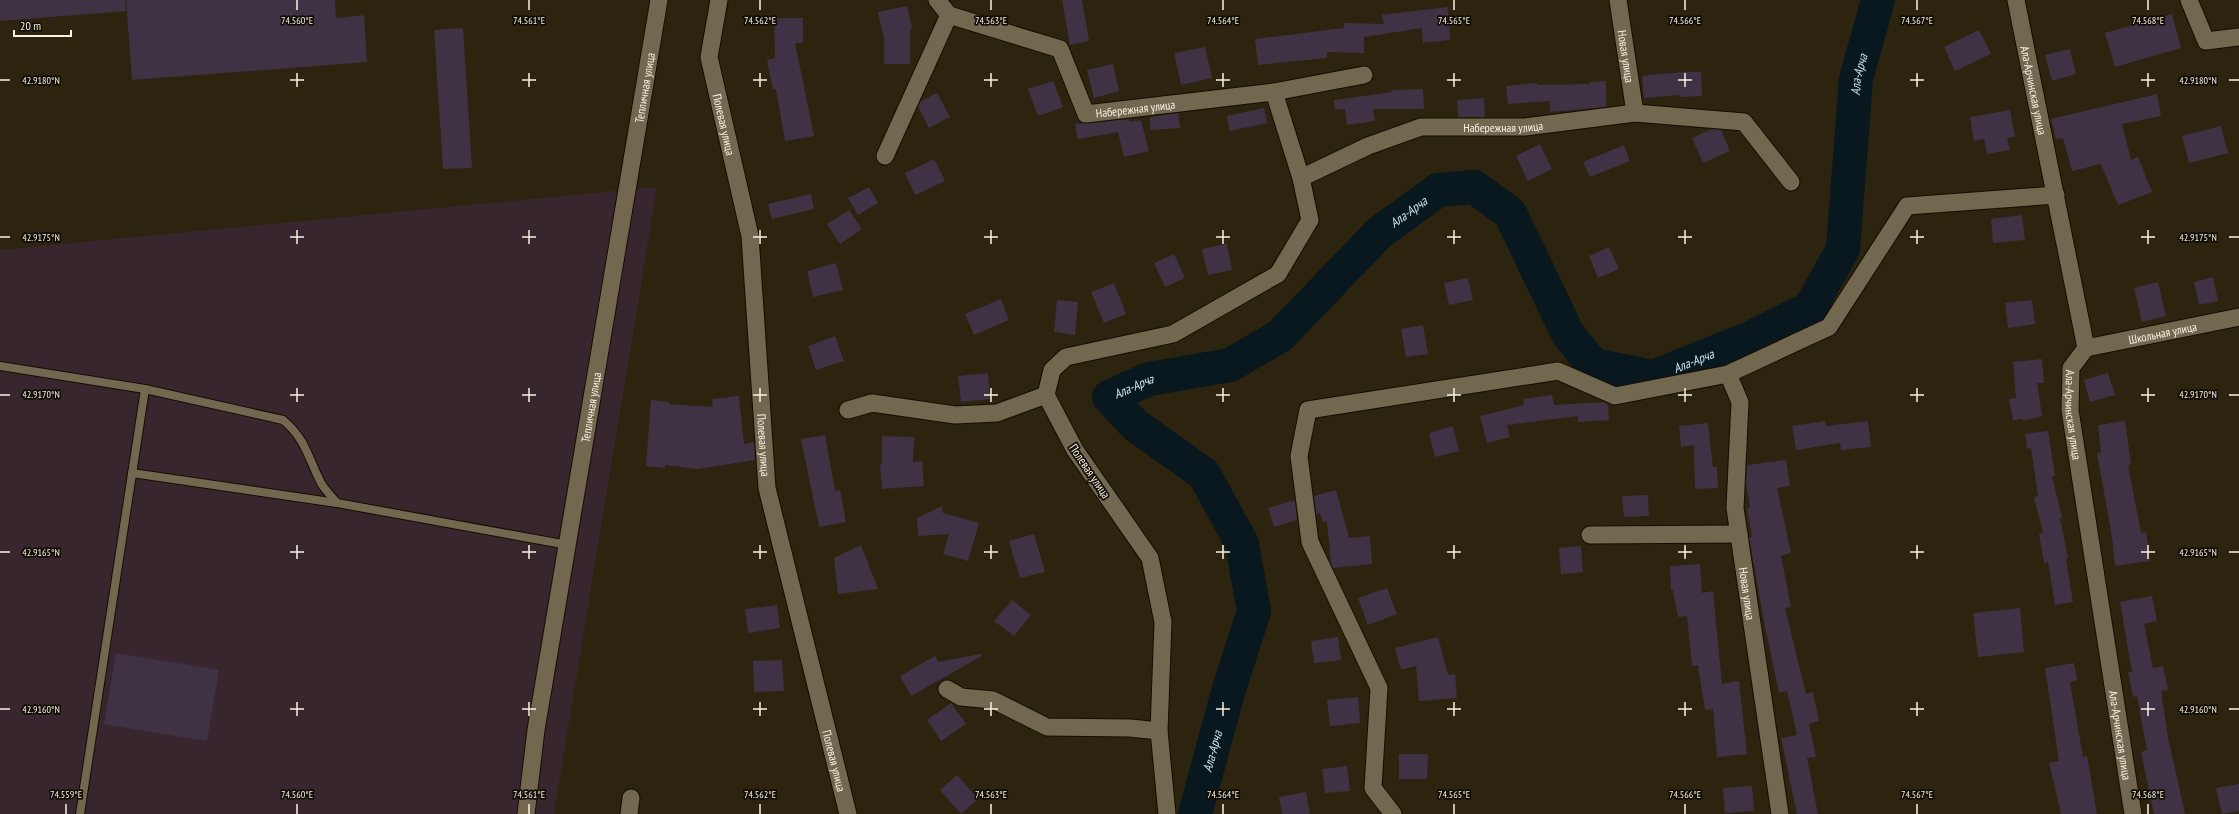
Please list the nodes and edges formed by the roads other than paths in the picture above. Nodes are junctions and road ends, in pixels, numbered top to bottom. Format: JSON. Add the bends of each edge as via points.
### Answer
{"nodes":[{"id":1,"x":659,"y":0,"type":"edge"},
{"id":2,"x":719,"y":0,"type":"edge"},
{"id":3,"x":937,"y":0,"type":"edge"},
{"id":4,"x":1618,"y":0,"type":"edge"},
{"id":5,"x":2016,"y":0,"type":"edge"},
{"id":6,"x":2189,"y":0,"type":"edge"},
{"id":7,"x":949,"y":14,"type":"junction"},
{"id":8,"x":2239,"y":37,"type":"edge"},
{"id":9,"x":1364,"y":75,"type":"dead end"},
{"id":10,"x":1274,"y":92,"type":"junction"},
{"id":11,"x":1635,"y":113,"type":"junction"},
{"id":12,"x":885,"y":156,"type":"dead end"},
{"id":13,"x":1301,"y":178,"type":"junction"},
{"id":14,"x":1791,"y":182,"type":"dead end"},
{"id":15,"x":2056,"y":195,"type":"junction"},
{"id":16,"x":2239,"y":317,"type":"edge"},
{"id":17,"x":2086,"y":348,"type":"junction"},
{"id":18,"x":0,"y":366,"type":"edge"},
{"id":19,"x":1728,"y":374,"type":"junction"},
{"id":20,"x":144,"y":389,"type":"junction"},
{"id":21,"x":1046,"y":395,"type":"junction"},
{"id":22,"x":848,"y":410,"type":"dead end"},
{"id":23,"x":132,"y":473,"type":"junction"},
{"id":24,"x":337,"y":503,"type":"junction"},
{"id":25,"x":1739,"y":534,"type":"junction"},
{"id":26,"x":1590,"y":535,"type":"dead end"},
{"id":27,"x":568,"y":545,"type":"junction"},
{"id":28,"x":947,"y":689,"type":"dead end"},
{"id":29,"x":1159,"y":732,"type":"junction"},
{"id":30,"x":80,"y":814,"type":"edge"},
{"id":31,"x":526,"y":814,"type":"edge"},
{"id":32,"x":848,"y":814,"type":"edge"},
{"id":33,"x":1167,"y":814,"type":"edge"},
{"id":34,"x":1393,"y":814,"type":"edge"},
{"id":35,"x":1780,"y":814,"type":"edge"},
{"id":36,"x":2133,"y":814,"type":"edge"}],
"edges":[{"from":1,"to":27,"type":"street","name":"Тепличная улица"},
{"from":2,"to":32,"type":"street","name":"Полевая улица","via":[[709,57],[750,236],[767,488]]},
{"from":3,"to":7,"type":"street"},
{"from":4,"to":11,"type":"street","name":"Новая улица"},
{"from":5,"to":15,"type":"street","name":"Ала-Арчинская улица"},
{"from":6,"to":8,"type":"street","via":[[2206,41]]},
{"from":7,"to":10,"type":"street","name":"Набережная улица","via":[[1060,48],[1086,114]]},
{"from":7,"to":12,"type":"street"},
{"from":9,"to":10,"type":"street","name":"Набережная улица"},
{"from":10,"to":13,"type":"street"},
{"from":11,"to":13,"type":"street","name":"Набережная улица","via":[[1524,127],[1421,127],[1368,146]]},
{"from":11,"to":14,"type":"street","name":"Набережная улица","via":[[1744,122]]},
{"from":13,"to":21,"type":"street","via":[[1310,220],[1278,274],[1173,334],[1066,357],[1052,370]]},
{"from":15,"to":17,"type":"street","name":"Ала-Арчинская улица"},
{"from":15,"to":19,"type":"street","via":[[1907,206],[1829,327]]},
{"from":16,"to":17,"type":"street","name":"Школьная улица"},
{"from":17,"to":36,"type":"street","name":"Ала-Арчинская улица","via":[[2071,368],[2070,410]]},
{"from":18,"to":20,"type":"lane"},
{"from":19,"to":25,"type":"street","name":"Новая улица","via":[[1740,402],[1735,508]]},
{"from":19,"to":34,"type":"street","via":[[1615,396],[1558,371],[1308,410],[1298,456],[1310,542],[1379,688],[1373,788]]},
{"from":20,"to":23,"type":"lane"},
{"from":20,"to":24,"type":"lane","via":[[283,420],[294,429],[304,444],[322,484]]},
{"from":21,"to":22,"type":"street","via":[[997,413],[955,416],[872,403]]},
{"from":21,"to":29,"type":"street","name":"Полевая улица","via":[[1075,450],[1150,558],[1163,622]]},
{"from":23,"to":24,"type":"lane"},
{"from":23,"to":30,"type":"lane"},
{"from":24,"to":27,"type":"lane"},
{"from":25,"to":26,"type":"street"},
{"from":25,"to":35,"type":"street","name":"Новая улица"},
{"from":27,"to":31,"type":"street","name":"Тепличная улица","via":[[536,730]]},
{"from":28,"to":29,"type":"street","via":[[961,697],[993,700],[1047,727],[1130,728]]},
{"from":29,"to":33,"type":"street","name":"Полевая улица"}]}
